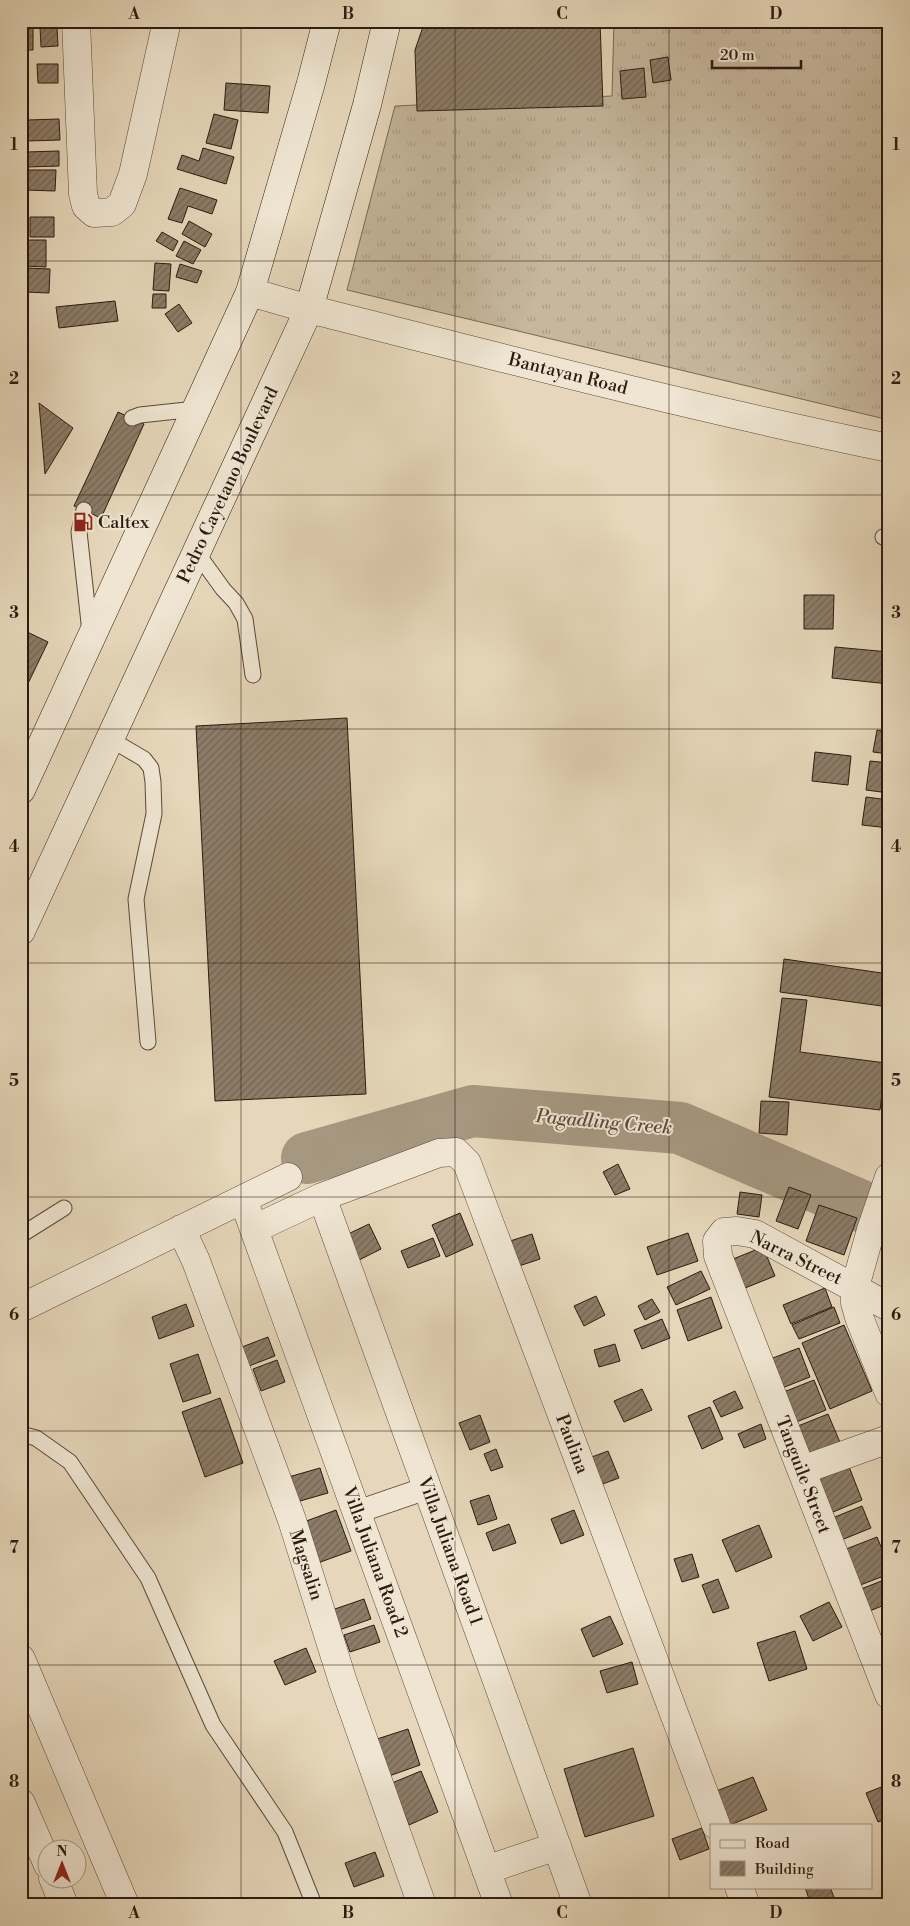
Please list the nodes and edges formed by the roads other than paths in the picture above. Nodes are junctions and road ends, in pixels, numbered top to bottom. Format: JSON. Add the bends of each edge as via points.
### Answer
{"nodes":[{"id":1,"x":76,"y":21,"type":"edge"},
{"id":2,"x":168,"y":21,"type":"edge"},
{"id":3,"x":327,"y":21,"type":"edge"},
{"id":4,"x":388,"y":21,"type":"edge"},
{"id":5,"x":250,"y":292,"type":"junction"},
{"id":6,"x":309,"y":309,"type":"junction"},
{"id":7,"x":196,"y":409,"type":"junction"},
{"id":8,"x":132,"y":418,"type":"dead end"},
{"id":9,"x":889,"y":448,"type":"edge"},
{"id":10,"x":84,"y":510,"type":"dead end"},
{"id":11,"x":197,"y":553,"type":"junction"},
{"id":12,"x":91,"y":639,"type":"junction"},
{"id":13,"x":254,"y":675,"type":"dead end"},
{"id":14,"x":110,"y":739,"type":"junction"},
{"id":15,"x":21,"y":790,"type":"edge"},
{"id":16,"x":21,"y":931,"type":"edge"},
{"id":17,"x":148,"y":1042,"type":"dead end"},
{"id":18,"x":288,"y":1177,"type":"dead end"},
{"id":19,"x":887,"y":1184,"type":"edge"},
{"id":20,"x":322,"y":1197,"type":"junction"},
{"id":21,"x":64,"y":1208,"type":"dead end"},
{"id":22,"x":249,"y":1215,"type":"junction"},
{"id":23,"x":181,"y":1229,"type":"junction"},
{"id":24,"x":21,"y":1235,"type":"edge"},
{"id":25,"x":718,"y":1256,"type":"joint"},
{"id":26,"x":855,"y":1287,"type":"junction"},
{"id":27,"x":889,"y":1307,"type":"edge"},
{"id":28,"x":21,"y":1308,"type":"edge"},
{"id":29,"x":889,"y":1394,"type":"edge"},
{"id":30,"x":21,"y":1434,"type":"edge"},
{"id":31,"x":889,"y":1439,"type":"edge"},
{"id":32,"x":802,"y":1470,"type":"junction"},
{"id":33,"x":427,"y":1488,"type":"junction"},
{"id":34,"x":357,"y":1512,"type":"junction"},
{"id":35,"x":21,"y":1659,"type":"edge"},
{"id":36,"x":889,"y":1695,"type":"edge"},
{"id":37,"x":21,"y":1803,"type":"edge"},
{"id":38,"x":716,"y":1824,"type":"edge"},
{"id":39,"x":38,"y":1842,"type":"edge"},
{"id":40,"x":557,"y":1846,"type":"junction"},
{"id":41,"x":486,"y":1870,"type":"junction"},
{"id":42,"x":57,"y":1888,"type":"edge"},
{"id":43,"x":739,"y":1888,"type":"edge"},
{"id":44,"x":312,"y":1902,"type":"dead end"},
{"id":45,"x":64,"y":1905,"type":"edge"},
{"id":46,"x":125,"y":1905,"type":"edge"},
{"id":47,"x":422,"y":1905,"type":"edge"},
{"id":48,"x":499,"y":1905,"type":"edge"},
{"id":49,"x":578,"y":1905,"type":"edge"},
{"id":50,"x":746,"y":1905,"type":"edge"}],
"edges":[{"from":1,"to":2,"type":"street","via":[[83,194],[86,206],[94,213],[112,212],[122,204],[133,174]]},
{"from":3,"to":5,"type":"street"},
{"from":4,"to":6,"type":"street","name":"Pedro Cayetano Boulevard"},
{"from":5,"to":6,"type":"street","name":"Bantayan Road"},
{"from":5,"to":7,"type":"street"},
{"from":6,"to":9,"type":"street","name":"Bantayan Road","via":[[673,400]]},
{"from":6,"to":11,"type":"street","name":"Pedro Cayetano Boulevard"},
{"from":7,"to":8,"type":"lane"},
{"from":7,"to":12,"type":"street"},
{"from":10,"to":12,"type":"lane","via":[[79,532]]},
{"from":11,"to":13,"type":"lane","via":[[245,619]]},
{"from":11,"to":14,"type":"street","name":"Pedro Cayetano Boulevard"},
{"from":12,"to":15,"type":"street"},
{"from":14,"to":16,"type":"street","name":"Pedro Cayetano Boulevard"},
{"from":14,"to":17,"type":"lane","via":[[144,759],[152,775],[154,814],[136,899]]},
{"from":18,"to":22,"type":"street"},
{"from":19,"to":26,"type":"street"},
{"from":20,"to":22,"type":"street"},
{"from":20,"to":33,"type":"street","name":"Villa Juliana Road 1"},
{"from":20,"to":38,"type":"street","name":"Paulina","via":[[439,1154],[456,1152],[467,1163]]},
{"from":21,"to":24,"type":"lane"},
{"from":22,"to":23,"type":"street"},
{"from":22,"to":34,"type":"street","name":"Villa Juliana Road 2"},
{"from":23,"to":28,"type":"street"},
{"from":23,"to":47,"type":"street","name":"Magsalin","via":[[292,1520],[343,1682]]},
{"from":25,"to":26,"type":"street","name":"Narra Street","via":[[717,1241],[724,1232],[755,1234]]},
{"from":25,"to":32,"type":"street","name":"Tanguile Street"},
{"from":26,"to":27,"type":"street","name":"Narra Street"},
{"from":26,"to":29,"type":"street","via":[[859,1317]]},
{"from":30,"to":44,"type":"lane","via":[[36,1438],[70,1462],[148,1578],[214,1725],[285,1832]]},
{"from":31,"to":32,"type":"street"},
{"from":32,"to":36,"type":"street","name":"Tanguile Street"},
{"from":33,"to":34,"type":"street"},
{"from":33,"to":40,"type":"street","name":"Villa Juliana Road 1"},
{"from":34,"to":41,"type":"street","name":"Villa Juliana Road 2"},
{"from":35,"to":46,"type":"street"},
{"from":37,"to":39,"type":"street"},
{"from":40,"to":41,"type":"street"},
{"from":40,"to":49,"type":"street","name":"Villa Juliana Road 1"},
{"from":41,"to":48,"type":"street","name":"Villa Juliana Road 2"},
{"from":42,"to":45,"type":"street"},
{"from":43,"to":50,"type":"street"}]}
